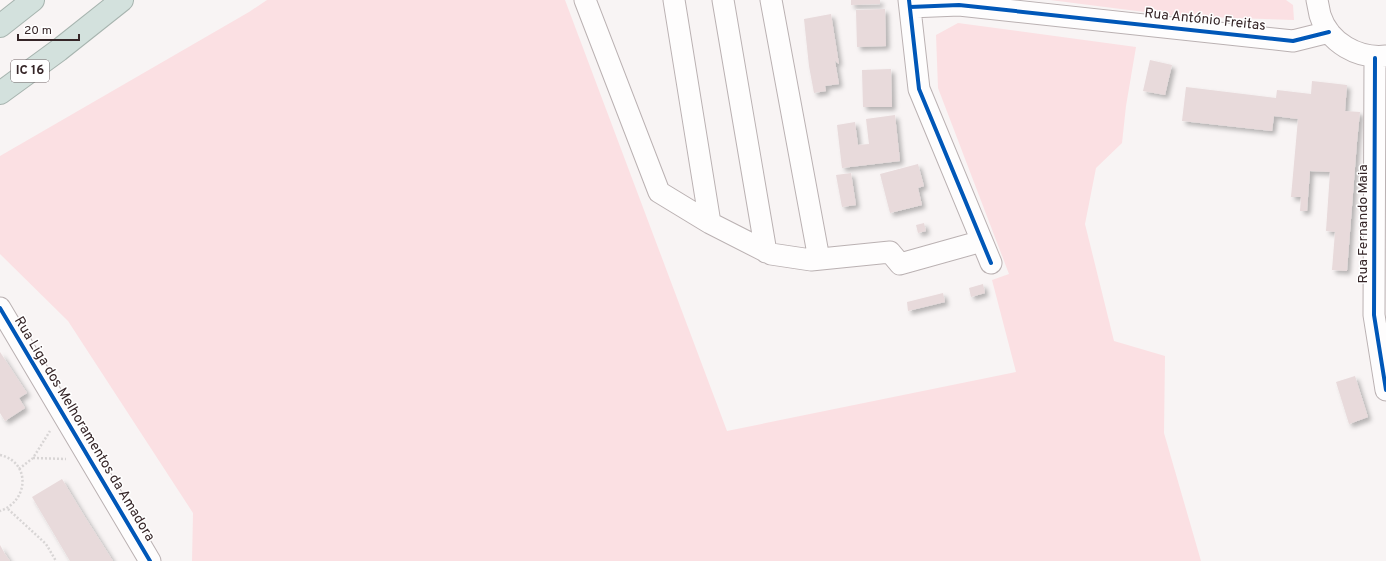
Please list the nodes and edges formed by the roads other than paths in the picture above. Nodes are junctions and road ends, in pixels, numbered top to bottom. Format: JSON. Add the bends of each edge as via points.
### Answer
{"nodes":[{"id":1,"x":33,"y":0,"type":"edge"},
{"id":2,"x":109,"y":0,"type":"edge"},
{"id":3,"x":122,"y":0,"type":"edge"},
{"id":4,"x":585,"y":0,"type":"edge"},
{"id":5,"x":674,"y":0,"type":"edge"},
{"id":6,"x":723,"y":0,"type":"edge"},
{"id":7,"x":771,"y":0,"type":"edge"},
{"id":8,"x":1317,"y":0,"type":"edge"},
{"id":9,"x":909,"y":3,"type":"edge"},
{"id":10,"x":0,"y":26,"type":"edge"},
{"id":11,"x":1329,"y":32,"type":"junction"},
{"id":12,"x":59,"y":50,"type":"junction"},
{"id":13,"x":1381,"y":57,"type":"edge"},
{"id":14,"x":0,"y":93,"type":"edge"},
{"id":15,"x":710,"y":223,"type":"junction"},
{"id":16,"x":982,"y":241,"type":"junction"},
{"id":17,"x":766,"y":252,"type":"junction"},
{"id":18,"x":819,"y":259,"type":"junction"},
{"id":19,"x":991,"y":263,"type":"dead end"},
{"id":20,"x":0,"y":308,"type":"edge"},
{"id":21,"x":1386,"y":390,"type":"edge"},
{"id":22,"x":150,"y":561,"type":"edge"}],
"edges":[{"from":1,"to":10,"type":"highway"},
{"from":2,"to":12,"type":"highway","number":"IC 16"},
{"from":3,"to":12,"type":"highway"},
{"from":4,"to":15,"type":"street","via":[[659,192]]},
{"from":5,"to":15,"type":"street"},
{"from":6,"to":17,"type":"street"},
{"from":7,"to":18,"type":"street"},
{"from":8,"to":11,"type":"street","via":[[1320,16]]},
{"from":9,"to":11,"type":"street","name":"Rua António Freitas","via":[[959,5],[1293,41]]},
{"from":9,"to":16,"type":"street","name":"Rua António Freitas","via":[[919,89]]},
{"from":11,"to":13,"type":"street","via":[[1341,45],[1357,54]]},
{"from":12,"to":14,"type":"highway","number":"IC 16"},
{"from":13,"to":21,"type":"street","name":"Rua Fernando Maia","via":[[1374,315]]},
{"from":15,"to":17,"type":"street"},
{"from":16,"to":18,"type":"street","via":[[900,264],[890,252]]},
{"from":16,"to":19,"type":"street","name":"Rua António Freitas"},
{"from":17,"to":18,"type":"street","via":[[811,260]]},
{"from":20,"to":22,"type":"street","name":"Rua Liga dos Melhoramentos da Amadora"}]}
